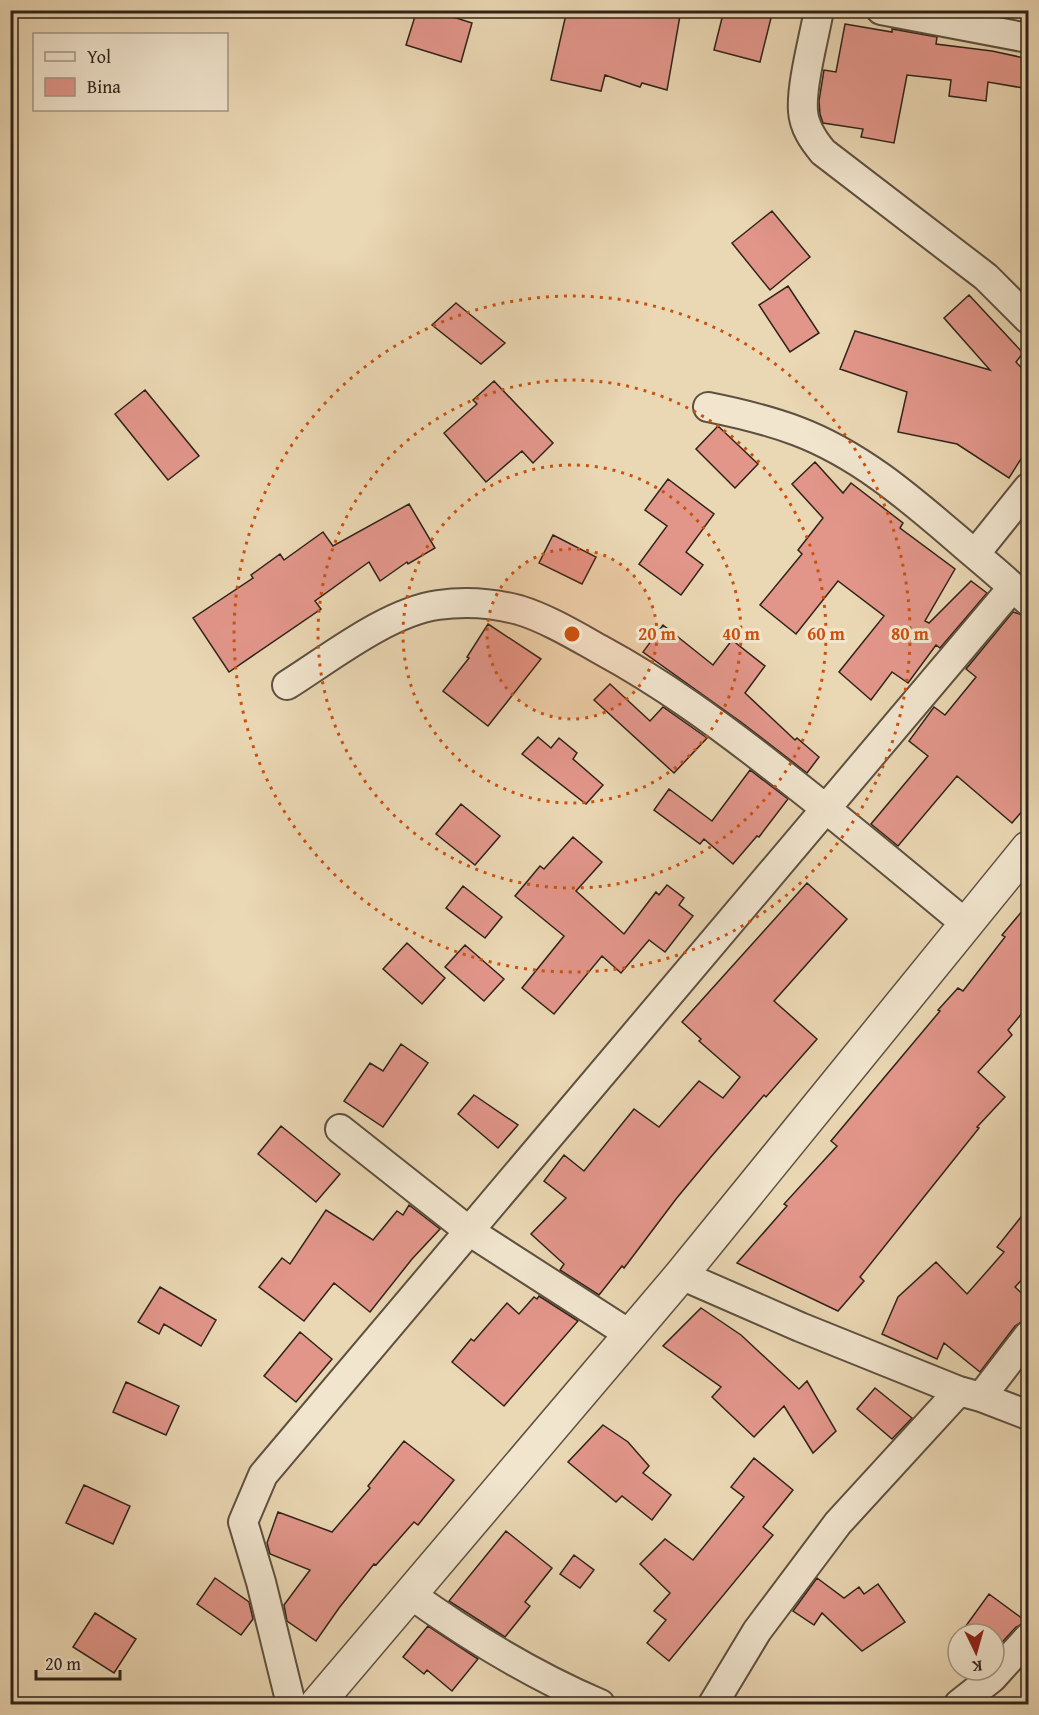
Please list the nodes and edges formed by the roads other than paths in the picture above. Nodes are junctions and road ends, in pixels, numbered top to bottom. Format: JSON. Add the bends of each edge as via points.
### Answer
{"nodes":[{"id":1,"x":819,"y":10,"type":"edge"},
{"id":2,"x":881,"y":10,"type":"edge"},
{"id":3,"x":1029,"y":38,"type":"edge"},
{"id":4,"x":1029,"y":319,"type":"edge"},
{"id":5,"x":708,"y":407,"type":"dead end"},
{"id":6,"x":1029,"y":488,"type":"edge"},
{"id":7,"x":975,"y":554,"type":"junction"},
{"id":8,"x":1021,"y":594,"type":"edge"},
{"id":9,"x":287,"y":685,"type":"dead end"},
{"id":10,"x":826,"y":808,"type":"junction"},
{"id":11,"x":1029,"y":848,"type":"edge"},
{"id":12,"x":966,"y":924,"type":"junction"},
{"id":13,"x":340,"y":1129,"type":"dead end"},
{"id":14,"x":469,"y":1231,"type":"junction"},
{"id":15,"x":681,"y":1275,"type":"junction"},
{"id":16,"x":629,"y":1334,"type":"junction"},
{"id":17,"x":1029,"y":1336,"type":"edge"},
{"id":18,"x":970,"y":1394,"type":"junction"},
{"id":19,"x":1029,"y":1415,"type":"edge"},
{"id":20,"x":410,"y":1594,"type":"junction"},
{"id":21,"x":1029,"y":1638,"type":"edge"},
{"id":22,"x":291,"y":1704,"type":"edge"},
{"id":23,"x":316,"y":1704,"type":"edge"},
{"id":24,"x":600,"y":1704,"type":"edge"},
{"id":25,"x":714,"y":1704,"type":"edge"},
{"id":26,"x":959,"y":1704,"type":"edge"}],
"edges":[{"from":1,"to":4,"type":"street","via":[[803,103],[813,141],[986,277]]},
{"from":2,"to":3,"type":"street"},
{"from":5,"to":7,"type":"street","via":[[751,416],[833,447],[900,491]]},
{"from":6,"to":7,"type":"street"},
{"from":7,"to":8,"type":"street"},
{"from":8,"to":10,"type":"street"},
{"from":9,"to":10,"type":"street","via":[[385,623],[410,612],[466,603],[521,611],[620,660],[668,689]]},
{"from":10,"to":12,"type":"street"},
{"from":10,"to":14,"type":"street"},
{"from":11,"to":12,"type":"street"},
{"from":12,"to":15,"type":"street"},
{"from":13,"to":14,"type":"street"},
{"from":14,"to":16,"type":"street"},
{"from":14,"to":22,"type":"street","via":[[263,1475],[243,1522]]},
{"from":15,"to":16,"type":"street"},
{"from":15,"to":18,"type":"street"},
{"from":16,"to":20,"type":"street"},
{"from":17,"to":18,"type":"street"},
{"from":18,"to":19,"type":"street"},
{"from":18,"to":25,"type":"street","via":[[838,1522],[757,1631]]},
{"from":20,"to":23,"type":"street"},
{"from":20,"to":24,"type":"street","via":[[512,1662]]},
{"from":21,"to":26,"type":"street","via":[[992,1678]]}]}
